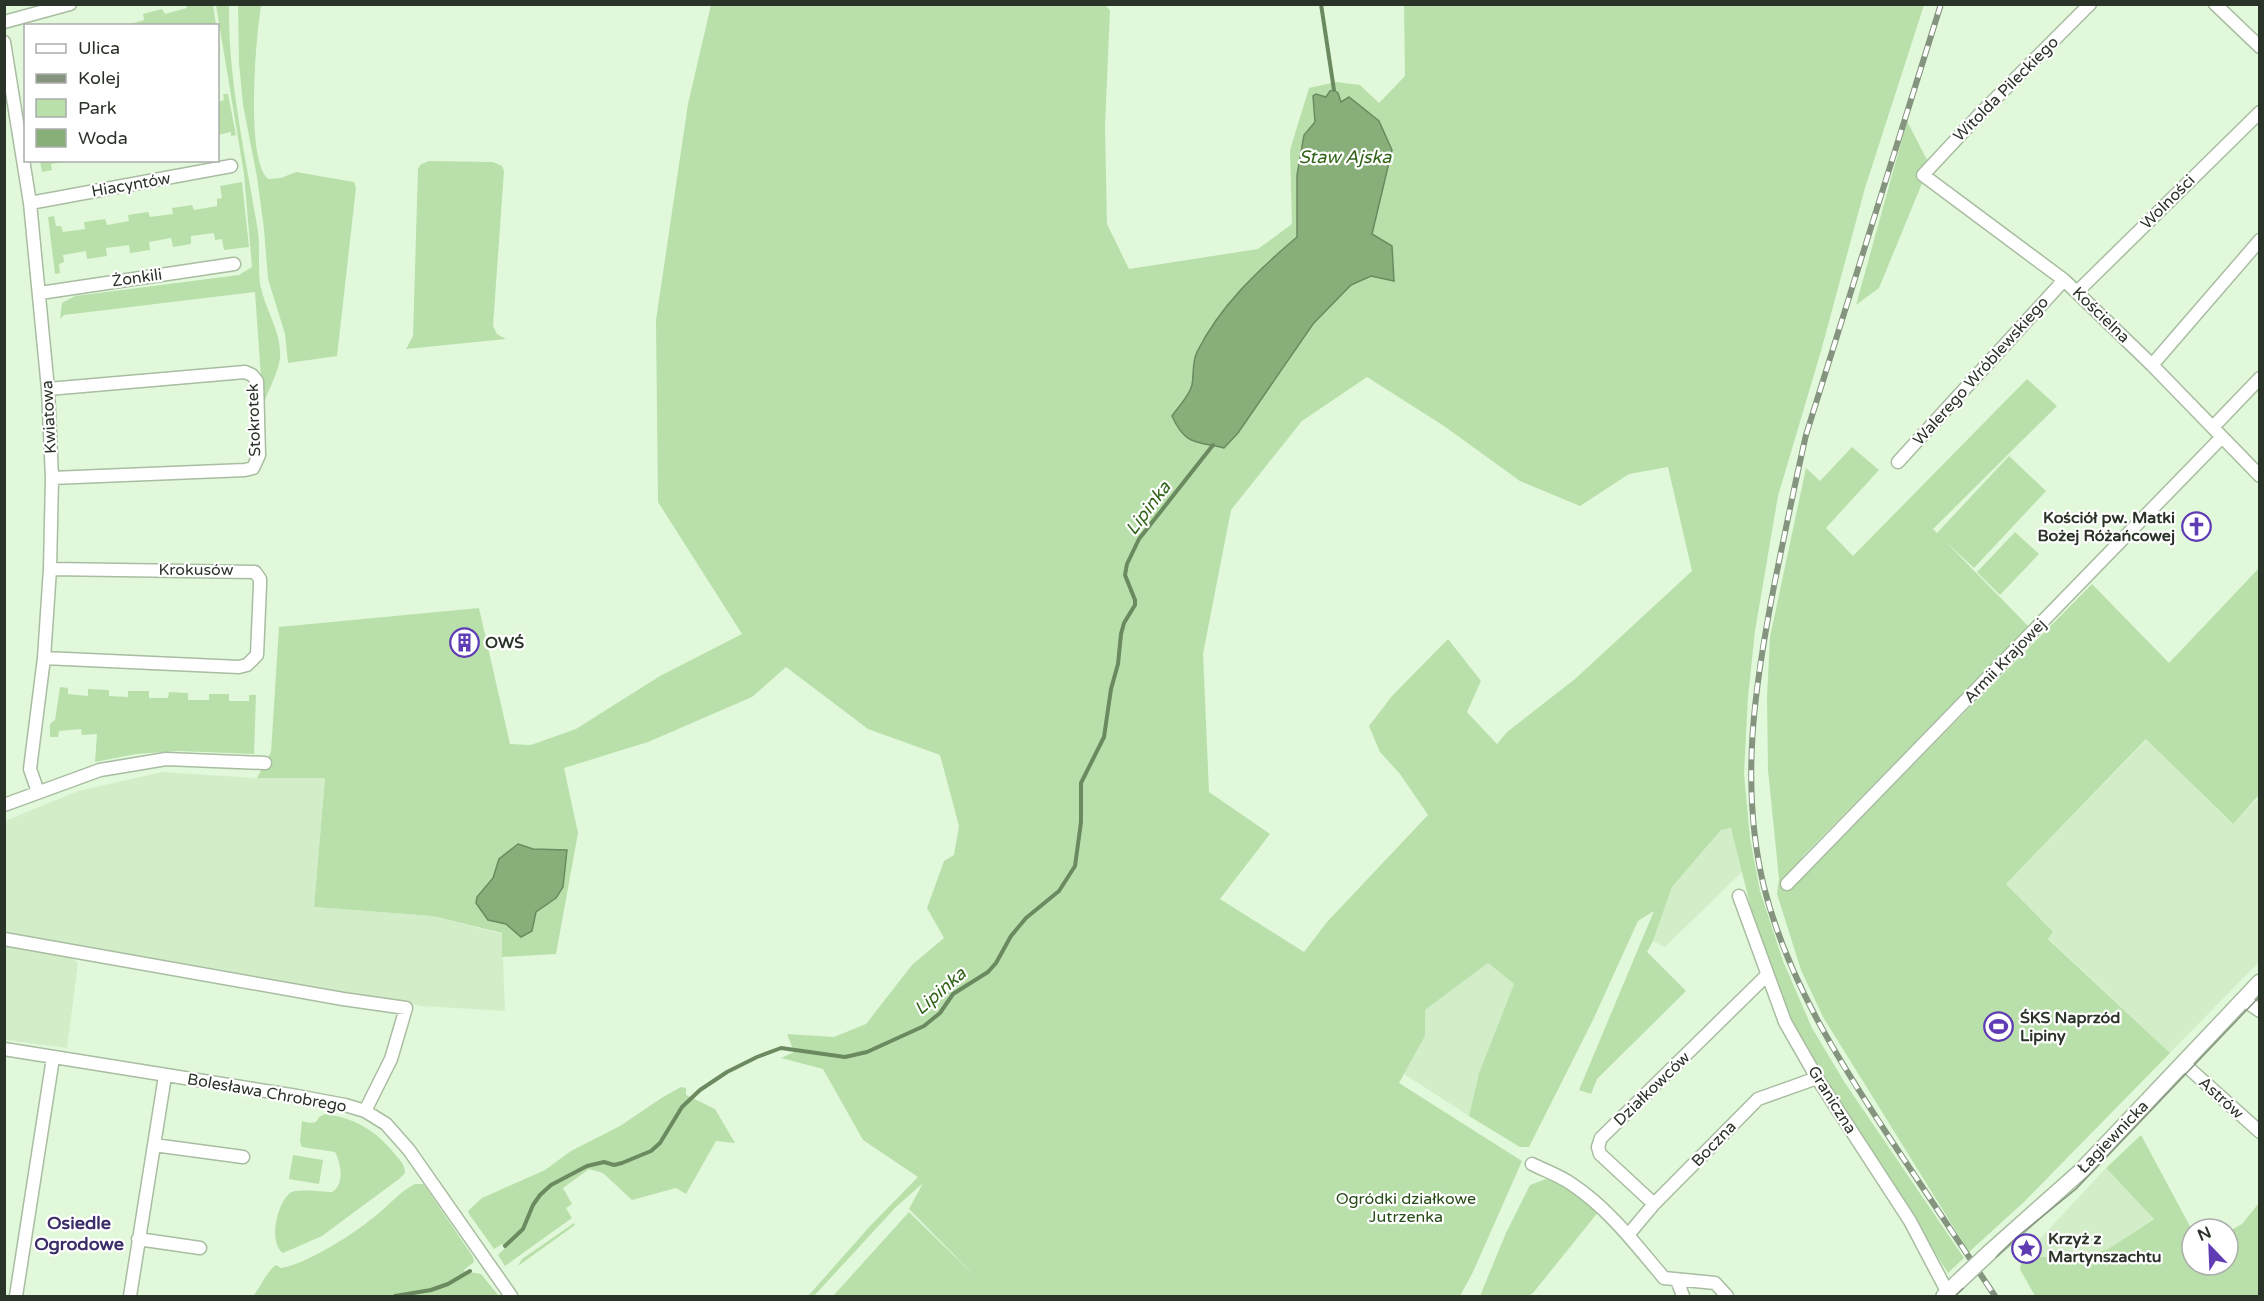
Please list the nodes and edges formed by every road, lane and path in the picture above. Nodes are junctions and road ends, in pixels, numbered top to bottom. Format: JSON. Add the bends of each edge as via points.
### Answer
{"nodes":[{"id":1,"x":70,"y":4,"type":"edge"},
{"id":2,"x":2090,"y":4,"type":"edge"},
{"id":3,"x":2215,"y":4,"type":"edge"},
{"id":4,"x":4,"y":22,"type":"edge"},
{"id":5,"x":4,"y":42,"type":"edge"},
{"id":6,"x":2259,"y":47,"type":"edge"},
{"id":7,"x":21,"y":112,"type":"edge"},
{"id":8,"x":2259,"y":112,"type":"edge"},
{"id":9,"x":24,"y":142,"type":"edge"},
{"id":10,"x":26,"y":162,"type":"edge"},
{"id":11,"x":231,"y":166,"type":"dead end"},
{"id":12,"x":1923,"y":175,"type":"joint"},
{"id":13,"x":30,"y":203,"type":"junction"},
{"id":14,"x":2259,"y":240,"type":"edge"},
{"id":15,"x":234,"y":264,"type":"dead end"},
{"id":16,"x":2064,"y":280,"type":"junction"},
{"id":17,"x":40,"y":292,"type":"junction"},
{"id":18,"x":2077,"y":292,"type":"junction"},
{"id":19,"x":2152,"y":365,"type":"junction"},
{"id":20,"x":2259,"y":378,"type":"edge"},
{"id":21,"x":48,"y":389,"type":"junction"},
{"id":22,"x":2218,"y":432,"type":"junction"},
{"id":23,"x":1898,"y":462,"type":"dead end"},
{"id":24,"x":2259,"y":476,"type":"edge"},
{"id":25,"x":52,"y":478,"type":"junction"},
{"id":26,"x":50,"y":569,"type":"junction"},
{"id":27,"x":44,"y":658,"type":"junction"},
{"id":28,"x":265,"y":763,"type":"dead end"},
{"id":29,"x":38,"y":792,"type":"junction"},
{"id":30,"x":4,"y":805,"type":"edge"},
{"id":31,"x":1787,"y":884,"type":"dead end"},
{"id":32,"x":1739,"y":896,"type":"dead end"},
{"id":33,"x":4,"y":939,"type":"edge"},
{"id":34,"x":1767,"y":975,"type":"junction"},
{"id":35,"x":2259,"y":982,"type":"edge"},
{"id":36,"x":2244,"y":1000,"type":"junction"},
{"id":37,"x":2259,"y":1011,"type":"edge"},
{"id":38,"x":4,"y":1049,"type":"edge"},
{"id":39,"x":54,"y":1058,"type":"junction"},
{"id":40,"x":2183,"y":1064,"type":"junction"},
{"id":41,"x":165,"y":1076,"type":"junction"},
{"id":42,"x":1817,"y":1078,"type":"junction"},
{"id":43,"x":365,"y":1111,"type":"junction"},
{"id":44,"x":2259,"y":1132,"type":"edge"},
{"id":45,"x":154,"y":1145,"type":"junction"},
{"id":46,"x":243,"y":1157,"type":"dead end"},
{"id":47,"x":1532,"y":1164,"type":"dead end"},
{"id":48,"x":1654,"y":1204,"type":"junction"},
{"id":49,"x":1628,"y":1235,"type":"junction"},
{"id":50,"x":138,"y":1239,"type":"junction"},
{"id":51,"x":200,"y":1248,"type":"dead end"},
{"id":52,"x":1677,"y":1280,"type":"junction"},
{"id":53,"x":1950,"y":1291,"type":"edge"},
{"id":54,"x":16,"y":1296,"type":"edge"},
{"id":55,"x":130,"y":1296,"type":"edge"},
{"id":56,"x":511,"y":1296,"type":"edge"},
{"id":57,"x":1683,"y":1296,"type":"edge"},
{"id":58,"x":1727,"y":1296,"type":"edge"}],
"edges":[{"from":1,"to":4,"type":"street"},
{"from":2,"to":12,"type":"street","name":"Witolda Pileckiego"},
{"from":3,"to":6,"type":"street"},
{"from":5,"to":7,"type":"street","name":"Kwiatowa"},
{"from":7,"to":9,"type":"street","name":"Kwiatowa"},
{"from":8,"to":18,"type":"street","name":"Wolności"},
{"from":10,"to":13,"type":"street","name":"Kwiatowa"},
{"from":11,"to":13,"type":"street","name":"Hiacyntów"},
{"from":12,"to":16,"type":"street","name":"Kościelna"},
{"from":13,"to":17,"type":"street","name":"Kwiatowa"},
{"from":14,"to":19,"type":"street"},
{"from":15,"to":17,"type":"street","name":"Żonkili"},
{"from":16,"to":18,"type":"street","name":"Kościelna"},
{"from":16,"to":23,"type":"street","name":"Walerego Wróblewskiego"},
{"from":17,"to":21,"type":"street","name":"Kwiatowa"},
{"from":18,"to":19,"type":"street","name":"Kościelna"},
{"from":19,"to":22,"type":"street","name":"Kościelna"},
{"from":20,"to":22,"type":"street","name":"Armii Krajowej"},
{"from":21,"to":25,"type":"street","name":"Kwiatowa"},
{"from":21,"to":25,"type":"street","name":"Stokrotek","via":[[245,372],[256,381],[259,455],[253,468]]},
{"from":22,"to":24,"type":"street","name":"Kościelna"},
{"from":22,"to":31,"type":"street","name":"Armii Krajowej"},
{"from":25,"to":26,"type":"street","name":"Kwiatowa"},
{"from":26,"to":27,"type":"street","name":"Kwiatowa"},
{"from":26,"to":27,"type":"street","name":"Krokusów","via":[[255,572],[260,579],[257,655],[238,668]]},
{"from":27,"to":29,"type":"street","name":"Kwiatowa","via":[[30,769]]},
{"from":28,"to":29,"type":"street","via":[[166,759],[100,770]]},
{"from":29,"to":30,"type":"street"},
{"from":32,"to":34,"type":"street","name":"Graniczna"},
{"from":33,"to":43,"type":"street","via":[[406,1008],[392,1059]]},
{"from":34,"to":42,"type":"street","name":"Graniczna","via":[[1785,1022]]},
{"from":34,"to":48,"type":"street","name":"Działkowców","via":[[1601,1138],[1600,1154]]},
{"from":35,"to":36,"type":"street","name":"Łagiewnicka"},
{"from":36,"to":37,"type":"street"},
{"from":36,"to":40,"type":"street","name":"Łagiewnicka"},
{"from":38,"to":39,"type":"street","name":"Bolesława Chrobrego"},
{"from":39,"to":41,"type":"street","name":"Bolesława Chrobrego"},
{"from":39,"to":54,"type":"street"},
{"from":40,"to":44,"type":"street","name":"Astrów"},
{"from":40,"to":53,"type":"street","name":"Łagiewnicka","bridge":true,"via":[[2081,1171]]},
{"from":41,"to":43,"type":"street","name":"Bolesława Chrobrego","via":[[297,1096]]},
{"from":41,"to":45,"type":"street"},
{"from":42,"to":48,"type":"street","name":"Boczna","via":[[1758,1099]]},
{"from":42,"to":53,"type":"street","name":"Graniczna","via":[[1910,1221]]},
{"from":43,"to":56,"type":"street","name":"Bolesława Chrobrego","via":[[386,1124],[410,1150]]},
{"from":45,"to":46,"type":"street"},
{"from":45,"to":50,"type":"street"},
{"from":47,"to":49,"type":"street","via":[[1572,1184]]},
{"from":48,"to":49,"type":"street","name":"Boczna"},
{"from":49,"to":52,"type":"street","via":[[1664,1278]]},
{"from":50,"to":51,"type":"street"},
{"from":50,"to":55,"type":"street"},
{"from":52,"to":57,"type":"street"},
{"from":52,"to":58,"type":"street","via":[[1714,1283]]}]}
